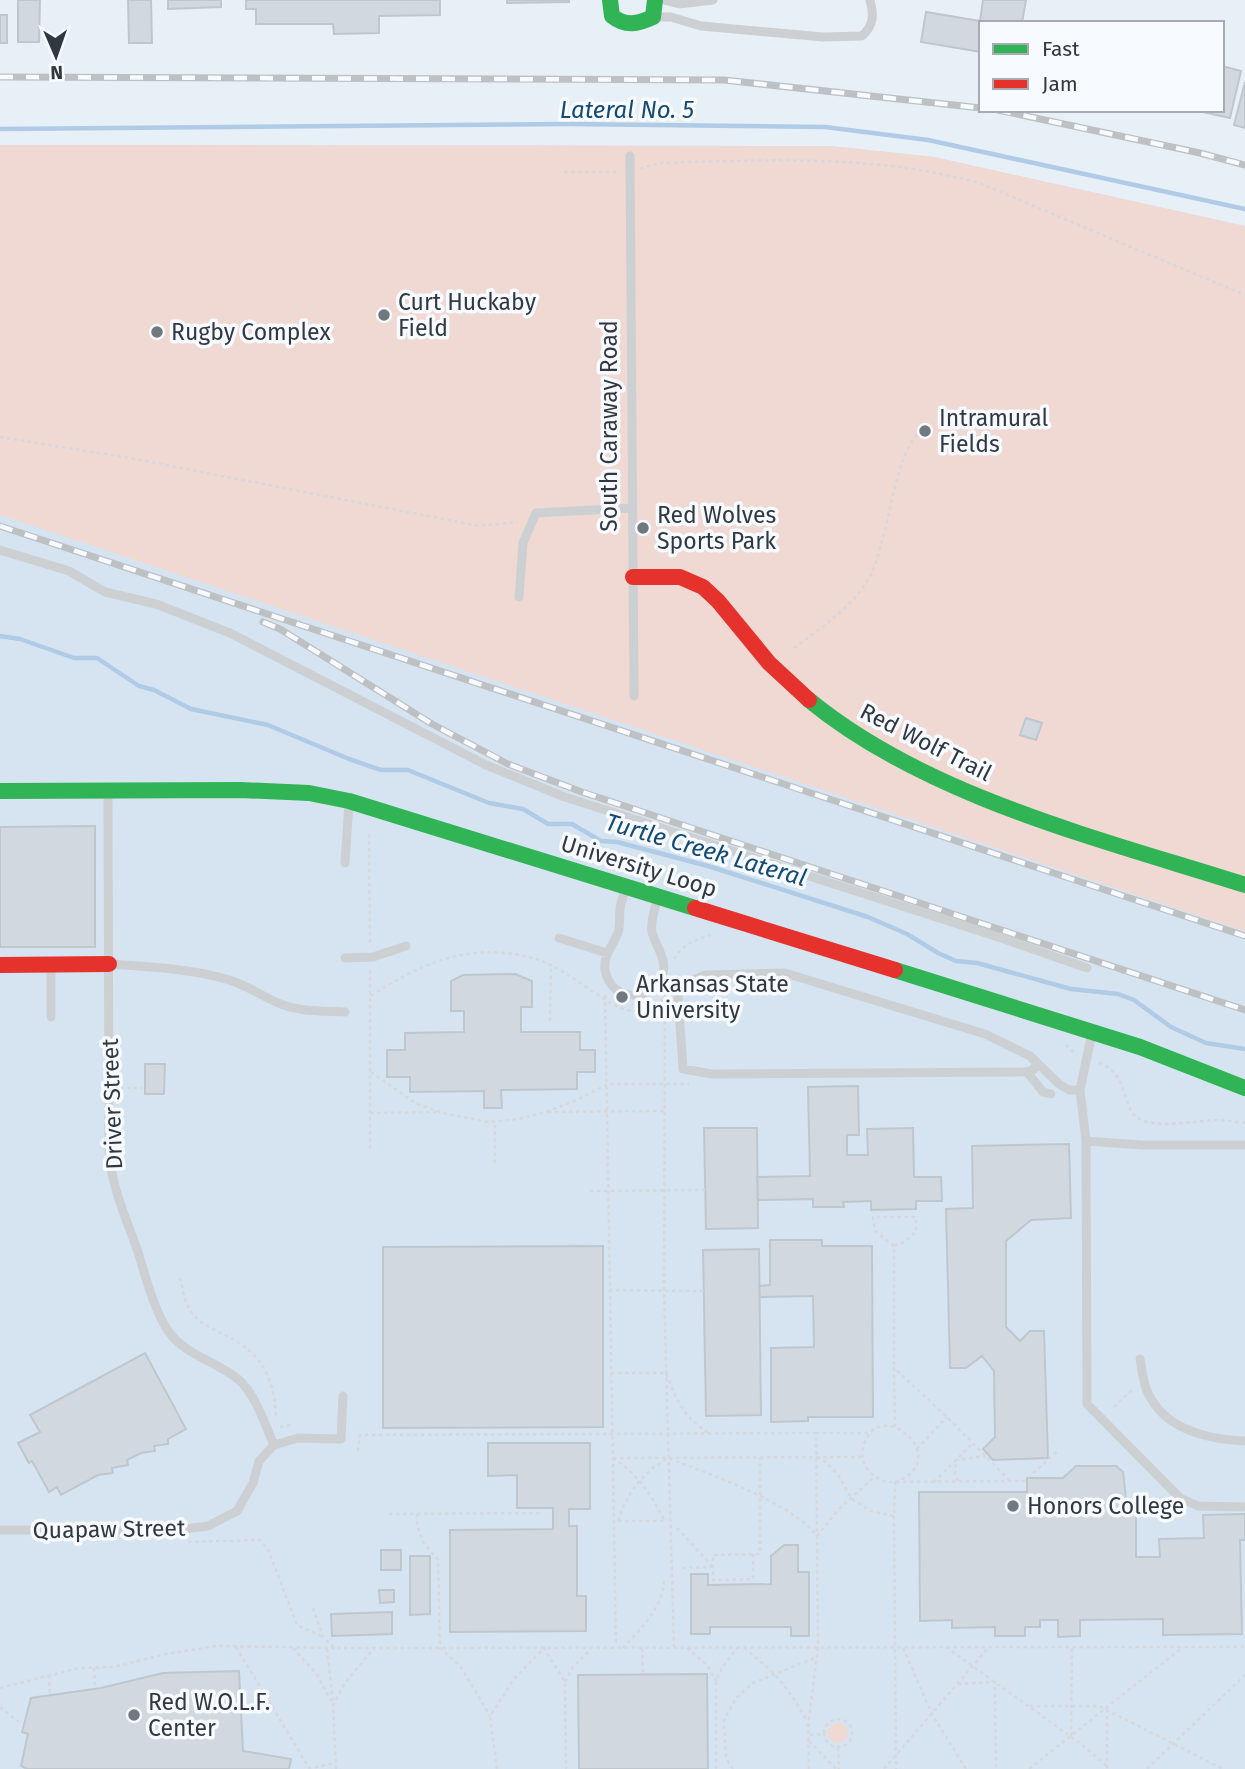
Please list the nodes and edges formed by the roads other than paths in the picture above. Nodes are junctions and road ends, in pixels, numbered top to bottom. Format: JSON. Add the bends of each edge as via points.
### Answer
{"nodes":[{"id":1,"x":610,"y":0,"type":"edge"},
{"id":2,"x":655,"y":0,"type":"edge"},
{"id":3,"x":665,"y":0,"type":"edge"},
{"id":4,"x":713,"y":0,"type":"edge"},
{"id":5,"x":870,"y":0,"type":"edge"},
{"id":6,"x":653,"y":17,"type":"junction"},
{"id":7,"x":630,"y":156,"type":"dead end"},
{"id":8,"x":632,"y":508,"type":"junction"},
{"id":9,"x":0,"y":550,"type":"edge"},
{"id":10,"x":633,"y":577,"type":"junction"},
{"id":11,"x":519,"y":597,"type":"dead end"},
{"id":12,"x":634,"y":696,"type":"dead end"},
{"id":13,"x":108,"y":791,"type":"junction"},
{"id":14,"x":0,"y":792,"type":"edge"},
{"id":15,"x":349,"y":801,"type":"junction"},
{"id":16,"x":345,"y":863,"type":"dead end"},
{"id":17,"x":1245,"y":885,"type":"edge"},
{"id":18,"x":627,"y":886,"type":"junction"},
{"id":19,"x":658,"y":896,"type":"junction"},
{"id":20,"x":559,"y":938,"type":"dead end"},
{"id":21,"x":406,"y":946,"type":"dead end"},
{"id":22,"x":607,"y":953,"type":"junction"},
{"id":23,"x":345,"y":958,"type":"dead end"},
{"id":24,"x":109,"y":964,"type":"junction"},
{"id":25,"x":0,"y":965,"type":"edge"},
{"id":26,"x":51,"y":965,"type":"junction"},
{"id":27,"x":1087,"y":968,"type":"dead end"},
{"id":28,"x":345,"y":1012,"type":"dead end"},
{"id":29,"x":51,"y":1017,"type":"dead end"},
{"id":30,"x":1092,"y":1032,"type":"junction"},
{"id":31,"x":1037,"y":1064,"type":"junction"},
{"id":32,"x":1027,"y":1072,"type":"junction"},
{"id":33,"x":1245,"y":1088,"type":"edge"},
{"id":34,"x":1080,"y":1090,"type":"junction"},
{"id":35,"x":1051,"y":1094,"type":"dead end"},
{"id":36,"x":1086,"y":1140,"type":"junction"},
{"id":37,"x":1245,"y":1145,"type":"edge"},
{"id":38,"x":1140,"y":1359,"type":"dead end"},
{"id":39,"x":344,"y":1396,"type":"dead end"},
{"id":40,"x":1245,"y":1441,"type":"edge"},
{"id":41,"x":274,"y":1445,"type":"junction"},
{"id":42,"x":1245,"y":1507,"type":"edge"},
{"id":43,"x":0,"y":1530,"type":"edge"}],
"edges":[{"from":1,"to":6,"type":"street","via":[[612,16],[621,23],[637,25]]},
{"from":2,"to":6,"type":"street"},
{"from":3,"to":4,"type":"lane","via":[[679,4]]},
{"from":5,"to":6,"type":"lane","via":[[871,28],[862,36],[701,26]]},
{"from":7,"to":8,"type":"lane","name":"South Caraway Road"},
{"from":8,"to":10,"type":"lane","name":"South Caraway Road"},
{"from":8,"to":11,"type":"lane","via":[[536,513],[523,544]]},
{"from":9,"to":27,"type":"lane","via":[[69,571],[106,592],[156,604],[230,633],[486,765],[562,796]]},
{"from":10,"to":12,"type":"lane","name":"South Caraway Road"},
{"from":10,"to":17,"type":"street","name":"Red Wolf Trail","via":[[682,577],[696,582],[807,698],[838,722],[931,775],[1031,816]]},
{"from":13,"to":14,"type":"street","name":"University Loop"},
{"from":13,"to":15,"type":"street","name":"University Loop","via":[[309,793]]},
{"from":13,"to":24,"type":"lane","name":"Driver Street"},
{"from":15,"to":16,"type":"lane"},
{"from":15,"to":18,"type":"street","name":"University Loop"},
{"from":18,"to":19,"type":"street","name":"University Loop"},
{"from":18,"to":22,"type":"lane","via":[[619,933]]},
{"from":19,"to":22,"type":"lane","via":[[651,930],[664,971],[657,985],[645,994],[622,994],[612,986],[606,971]]},
{"from":19,"to":30,"type":"street","name":"University Loop"},
{"from":20,"to":22,"type":"lane"},
{"from":21,"to":23,"type":"lane","via":[[373,957]]},
{"from":24,"to":26,"type":"street"},
{"from":24,"to":28,"type":"lane","via":[[179,968],[225,978],[278,1004]]},
{"from":24,"to":41,"type":"lane","name":"Driver Street","via":[[109,1158],[152,1294],[168,1331],[186,1349],[241,1381]]},
{"from":25,"to":26,"type":"street"},
{"from":26,"to":29,"type":"lane"},
{"from":30,"to":33,"type":"street","name":"University Loop"},
{"from":30,"to":34,"type":"lane"},
{"from":31,"to":32,"type":"lane"},
{"from":31,"to":32,"type":"lane","via":[[985,1034],[785,973],[705,975],[684,984],[678,996],[683,1069],[712,1074]]},
{"from":31,"to":34,"type":"lane","via":[[1069,1090]]},
{"from":32,"to":35,"type":"lane","via":[[1043,1092]]},
{"from":34,"to":36,"type":"lane"},
{"from":36,"to":37,"type":"lane","via":[[1142,1146]]},
{"from":36,"to":42,"type":"lane","via":[[1087,1404],[1180,1498],[1198,1506]]},
{"from":38,"to":40,"type":"lane","via":[[1147,1392],[1184,1430]]},
{"from":39,"to":41,"type":"lane","via":[[341,1439],[298,1438]]},
{"from":41,"to":43,"type":"lane","name":"Quapaw Street","via":[[259,1461],[237,1511],[208,1526]]}]}
